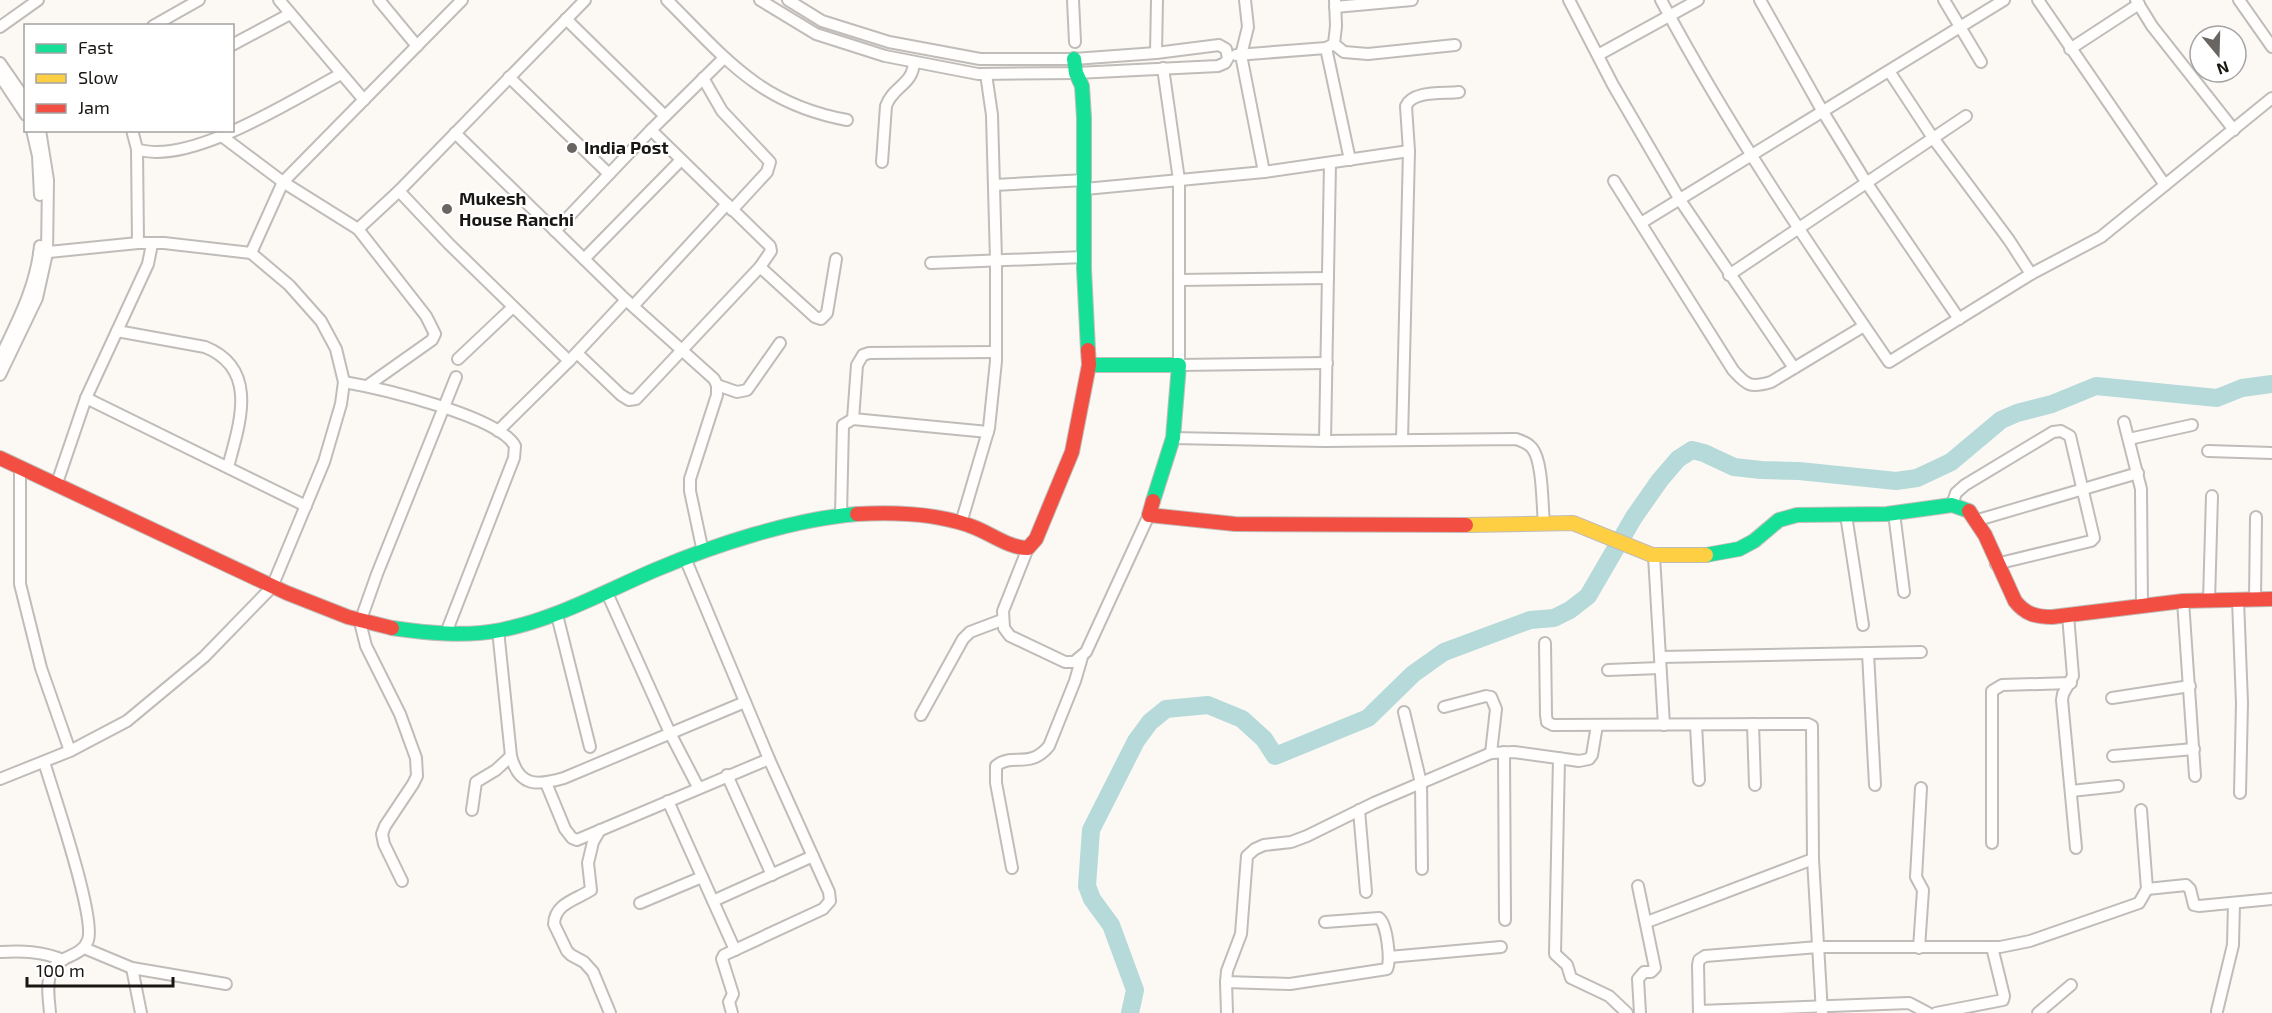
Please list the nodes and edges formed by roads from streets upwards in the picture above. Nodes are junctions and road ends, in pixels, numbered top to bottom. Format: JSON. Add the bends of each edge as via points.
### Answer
{"nodes":[{"id":1,"x":38,"y":0,"type":"edge"},
{"id":2,"x":199,"y":0,"type":"edge"},
{"id":3,"x":279,"y":0,"type":"edge"},
{"id":4,"x":379,"y":0,"type":"edge"},
{"id":5,"x":462,"y":0,"type":"edge"},
{"id":6,"x":585,"y":0,"type":"edge"},
{"id":7,"x":667,"y":0,"type":"edge"},
{"id":8,"x":760,"y":0,"type":"edge"},
{"id":9,"x":788,"y":0,"type":"edge"},
{"id":10,"x":1073,"y":0,"type":"edge"},
{"id":11,"x":1157,"y":0,"type":"edge"},
{"id":12,"x":1245,"y":0,"type":"edge"},
{"id":13,"x":1412,"y":0,"type":"edge"},
{"id":14,"x":1569,"y":0,"type":"edge"},
{"id":15,"x":1661,"y":0,"type":"edge"},
{"id":16,"x":1698,"y":0,"type":"edge"},
{"id":17,"x":1761,"y":0,"type":"edge"},
{"id":18,"x":1944,"y":0,"type":"edge"},
{"id":19,"x":2004,"y":0,"type":"edge"},
{"id":20,"x":2038,"y":0,"type":"edge"},
{"id":21,"x":2239,"y":0,"type":"edge"},
{"id":22,"x":2138,"y":2,"type":"edge"},
{"id":23,"x":1335,"y":4,"type":"edge"},
{"id":24,"x":290,"y":14,"type":"junction"},
{"id":25,"x":1669,"y":16,"type":"junction"},
{"id":26,"x":566,"y":19,"type":"junction"},
{"id":27,"x":157,"y":24,"type":"edge"},
{"id":28,"x":0,"y":27,"type":"edge"},
{"id":29,"x":1960,"y":27,"type":"junction"},
{"id":30,"x":1074,"y":42,"type":"dead end"},
{"id":31,"x":234,"y":44,"type":"edge"},
{"id":32,"x":1455,"y":45,"type":"dead end"},
{"id":33,"x":417,"y":46,"type":"junction"},
{"id":34,"x":1330,"y":46,"type":"junction"},
{"id":35,"x":2272,"y":47,"type":"edge"},
{"id":36,"x":2070,"y":49,"type":"junction"},
{"id":37,"x":1156,"y":53,"type":"junction"},
{"id":38,"x":1241,"y":54,"type":"junction"},
{"id":39,"x":1229,"y":55,"type":"junction"},
{"id":40,"x":1598,"y":55,"type":"junction"},
{"id":41,"x":724,"y":58,"type":"junction"},
{"id":42,"x":1074,"y":59,"type":"junction"},
{"id":43,"x":914,"y":62,"type":"junction"},
{"id":44,"x":1981,"y":62,"type":"dead end"},
{"id":45,"x":0,"y":63,"type":"edge"},
{"id":46,"x":1162,"y":68,"type":"junction"},
{"id":47,"x":1888,"y":71,"type":"junction"},
{"id":48,"x":341,"y":74,"type":"junction"},
{"id":49,"x":986,"y":74,"type":"junction"},
{"id":50,"x":1076,"y":74,"type":"junction"},
{"id":51,"x":0,"y":76,"type":"edge"},
{"id":52,"x":508,"y":77,"type":"junction"},
{"id":53,"x":703,"y":78,"type":"junction"},
{"id":54,"x":1459,"y":92,"type":"dead end"},
{"id":55,"x":2272,"y":98,"type":"edge"},
{"id":56,"x":364,"y":100,"type":"junction"},
{"id":57,"x":24,"y":106,"type":"edge"},
{"id":58,"x":24,"y":107,"type":"edge"},
{"id":59,"x":1823,"y":112,"type":"junction"},
{"id":60,"x":665,"y":116,"type":"junction"},
{"id":61,"x":1966,"y":116,"type":"dead end"},
{"id":62,"x":847,"y":120,"type":"dead end"},
{"id":63,"x":651,"y":130,"type":"junction"},
{"id":64,"x":2234,"y":130,"type":"junction"},
{"id":65,"x":234,"y":131,"type":"edge"},
{"id":66,"x":32,"y":132,"type":"edge"},
{"id":67,"x":40,"y":132,"type":"edge"},
{"id":68,"x":133,"y":132,"type":"edge"},
{"id":69,"x":232,"y":132,"type":"edge"},
{"id":70,"x":455,"y":133,"type":"junction"},
{"id":71,"x":223,"y":137,"type":"junction"},
{"id":72,"x":1933,"y":138,"type":"junction"},
{"id":73,"x":137,"y":149,"type":"junction"},
{"id":74,"x":1409,"y":151,"type":"junction"},
{"id":75,"x":1751,"y":156,"type":"junction"},
{"id":76,"x":681,"y":160,"type":"junction"},
{"id":77,"x":1350,"y":160,"type":"junction"},
{"id":78,"x":882,"y":162,"type":"dead end"},
{"id":79,"x":1330,"y":163,"type":"junction"},
{"id":80,"x":1264,"y":172,"type":"junction"},
{"id":81,"x":609,"y":174,"type":"junction"},
{"id":82,"x":1179,"y":180,"type":"junction"},
{"id":83,"x":1614,"y":181,"type":"dead end"},
{"id":84,"x":283,"y":182,"type":"junction"},
{"id":85,"x":1866,"y":182,"type":"junction"},
{"id":86,"x":1085,"y":184,"type":"junction"},
{"id":87,"x":994,"y":185,"type":"junction"},
{"id":88,"x":2165,"y":185,"type":"junction"},
{"id":89,"x":399,"y":191,"type":"junction"},
{"id":90,"x":1680,"y":200,"type":"junction"},
{"id":91,"x":729,"y":207,"type":"junction"},
{"id":92,"x":1641,"y":224,"type":"junction"},
{"id":93,"x":1798,"y":228,"type":"junction"},
{"id":94,"x":358,"y":229,"type":"junction"},
{"id":95,"x":555,"y":231,"type":"junction"},
{"id":96,"x":138,"y":243,"type":"junction"},
{"id":97,"x":152,"y":244,"type":"junction"},
{"id":98,"x":43,"y":253,"type":"junction"},
{"id":99,"x":251,"y":253,"type":"junction"},
{"id":100,"x":1084,"y":257,"type":"junction"},
{"id":101,"x":584,"y":259,"type":"junction"},
{"id":102,"x":836,"y":259,"type":"dead end"},
{"id":103,"x":996,"y":260,"type":"junction"},
{"id":104,"x":931,"y":262,"type":"dead end"},
{"id":105,"x":760,"y":267,"type":"junction"},
{"id":106,"x":2031,"y":274,"type":"junction"},
{"id":107,"x":1729,"y":275,"type":"junction"},
{"id":108,"x":1328,"y":278,"type":"junction"},
{"id":109,"x":1179,"y":280,"type":"junction"},
{"id":110,"x":630,"y":302,"type":"junction"},
{"id":111,"x":513,"y":307,"type":"junction"},
{"id":112,"x":1959,"y":319,"type":"junction"},
{"id":113,"x":1864,"y":326,"type":"junction"},
{"id":114,"x":117,"y":331,"type":"junction"},
{"id":115,"x":780,"y":343,"type":"dead end"},
{"id":116,"x":683,"y":351,"type":"junction"},
{"id":117,"x":996,"y":352,"type":"junction"},
{"id":118,"x":577,"y":353,"type":"junction"},
{"id":119,"x":0,"y":358,"type":"edge"},
{"id":120,"x":458,"y":359,"type":"dead end"},
{"id":121,"x":569,"y":361,"type":"junction"},
{"id":122,"x":1327,"y":363,"type":"junction"},
{"id":123,"x":1089,"y":365,"type":"junction"},
{"id":124,"x":1179,"y":365,"type":"junction"},
{"id":125,"x":1794,"y":369,"type":"junction"},
{"id":126,"x":0,"y":375,"type":"edge"},
{"id":127,"x":456,"y":377,"type":"dead end"},
{"id":128,"x":344,"y":382,"type":"junction"},
{"id":129,"x":717,"y":385,"type":"junction"},
{"id":130,"x":367,"y":386,"type":"junction"},
{"id":131,"x":86,"y":398,"type":"junction"},
{"id":132,"x":444,"y":407,"type":"junction"},
{"id":133,"x":853,"y":419,"type":"junction"},
{"id":134,"x":2124,"y":422,"type":"dead end"},
{"id":135,"x":2192,"y":425,"type":"dead end"},
{"id":136,"x":498,"y":431,"type":"junction"},
{"id":137,"x":988,"y":432,"type":"junction"},
{"id":138,"x":1173,"y":438,"type":"junction"},
{"id":139,"x":2129,"y":439,"type":"junction"},
{"id":140,"x":1402,"y":440,"type":"junction"},
{"id":141,"x":1325,"y":441,"type":"junction"},
{"id":142,"x":2208,"y":451,"type":"dead end"},
{"id":143,"x":2272,"y":453,"type":"edge"},
{"id":144,"x":0,"y":458,"type":"edge"},
{"id":145,"x":20,"y":467,"type":"junction"},
{"id":146,"x":228,"y":467,"type":"junction"},
{"id":147,"x":2138,"y":473,"type":"junction"},
{"id":148,"x":57,"y":483,"type":"junction"},
{"id":149,"x":2084,"y":489,"type":"junction"},
{"id":150,"x":2212,"y":496,"type":"dead end"},
{"id":151,"x":1952,"y":505,"type":"junction"},
{"id":152,"x":306,"y":506,"type":"junction"},
{"id":153,"x":1894,"y":513,"type":"junction"},
{"id":154,"x":1149,"y":514,"type":"junction"},
{"id":155,"x":841,"y":515,"type":"junction"},
{"id":156,"x":1846,"y":516,"type":"junction"},
{"id":157,"x":2256,"y":517,"type":"dead end"},
{"id":158,"x":1978,"y":520,"type":"junction"},
{"id":159,"x":961,"y":523,"type":"junction"},
{"id":160,"x":1544,"y":523,"type":"junction"},
{"id":161,"x":1028,"y":548,"type":"junction"},
{"id":162,"x":703,"y":552,"type":"junction"},
{"id":163,"x":1649,"y":555,"type":"junction"},
{"id":164,"x":685,"y":558,"type":"junction"},
{"id":165,"x":1996,"y":564,"type":"junction"},
{"id":166,"x":272,"y":587,"type":"junction"},
{"id":167,"x":1904,"y":592,"type":"dead end"},
{"id":168,"x":607,"y":593,"type":"junction"},
{"id":169,"x":2272,"y":599,"type":"edge"},
{"id":170,"x":2238,"y":600,"type":"junction"},
{"id":171,"x":2255,"y":600,"type":"junction"},
{"id":172,"x":2183,"y":601,"type":"junction"},
{"id":173,"x":2208,"y":601,"type":"junction"},
{"id":174,"x":2142,"y":606,"type":"junction"},
{"id":175,"x":557,"y":615,"type":"junction"},
{"id":176,"x":2068,"y":615,"type":"junction"},
{"id":177,"x":1002,"y":620,"type":"junction"},
{"id":178,"x":360,"y":622,"type":"junction"},
{"id":179,"x":1863,"y":625,"type":"dead end"},
{"id":180,"x":498,"y":630,"type":"junction"},
{"id":181,"x":446,"y":633,"type":"junction"},
{"id":182,"x":1545,"y":643,"type":"dead end"},
{"id":183,"x":1921,"y":652,"type":"dead end"},
{"id":184,"x":1868,"y":653,"type":"junction"},
{"id":185,"x":1082,"y":657,"type":"junction"},
{"id":186,"x":1660,"y":662,"type":"junction"},
{"id":187,"x":1608,"y":670,"type":"dead end"},
{"id":188,"x":2071,"y":684,"type":"junction"},
{"id":189,"x":2190,"y":686,"type":"junction"},
{"id":190,"x":2112,"y":698,"type":"dead end"},
{"id":191,"x":745,"y":702,"type":"junction"},
{"id":192,"x":1444,"y":707,"type":"dead end"},
{"id":193,"x":1404,"y":712,"type":"dead end"},
{"id":194,"x":921,"y":715,"type":"dead end"},
{"id":195,"x":1754,"y":724,"type":"junction"},
{"id":196,"x":1597,"y":725,"type":"junction"},
{"id":197,"x":1664,"y":725,"type":"junction"},
{"id":198,"x":1696,"y":725,"type":"junction"},
{"id":199,"x":670,"y":733,"type":"junction"},
{"id":200,"x":590,"y":747,"type":"dead end"},
{"id":201,"x":2194,"y":748,"type":"junction"},
{"id":202,"x":69,"y":751,"type":"junction"},
{"id":203,"x":1504,"y":752,"type":"junction"},
{"id":204,"x":1491,"y":753,"type":"junction"},
{"id":205,"x":511,"y":756,"type":"junction"},
{"id":206,"x":2113,"y":756,"type":"dead end"},
{"id":207,"x":1559,"y":758,"type":"junction"},
{"id":208,"x":770,"y":759,"type":"junction"},
{"id":209,"x":44,"y":762,"type":"junction"},
{"id":210,"x":727,"y":776,"type":"junction"},
{"id":211,"x":2195,"y":776,"type":"dead end"},
{"id":212,"x":0,"y":779,"type":"edge"},
{"id":213,"x":1699,"y":780,"type":"dead end"},
{"id":214,"x":546,"y":783,"type":"junction"},
{"id":215,"x":1421,"y":783,"type":"junction"},
{"id":216,"x":1755,"y":785,"type":"dead end"},
{"id":217,"x":1875,"y":785,"type":"dead end"},
{"id":218,"x":2118,"y":786,"type":"dead end"},
{"id":219,"x":698,"y":787,"type":"junction"},
{"id":220,"x":1922,"y":788,"type":"dead end"},
{"id":221,"x":2071,"y":791,"type":"junction"},
{"id":222,"x":2240,"y":793,"type":"dead end"},
{"id":223,"x":668,"y":801,"type":"junction"},
{"id":224,"x":472,"y":810,"type":"dead end"},
{"id":225,"x":1359,"y":810,"type":"junction"},
{"id":226,"x":2141,"y":810,"type":"dead end"},
{"id":227,"x":600,"y":830,"type":"junction"},
{"id":228,"x":1992,"y":843,"type":"dead end"},
{"id":229,"x":2076,"y":848,"type":"dead end"},
{"id":230,"x":813,"y":856,"type":"junction"},
{"id":231,"x":1814,"y":859,"type":"junction"},
{"id":232,"x":1012,"y":868,"type":"dead end"},
{"id":233,"x":1422,"y":869,"type":"dead end"},
{"id":234,"x":772,"y":875,"type":"junction"},
{"id":235,"x":702,"y":877,"type":"junction"},
{"id":236,"x":402,"y":881,"type":"dead end"},
{"id":237,"x":1638,"y":886,"type":"dead end"},
{"id":238,"x":2146,"y":889,"type":"junction"},
{"id":239,"x":1366,"y":892,"type":"dead end"},
{"id":240,"x":2272,"y":899,"type":"edge"},
{"id":241,"x":713,"y":901,"type":"junction"},
{"id":242,"x":640,"y":903,"type":"dead end"},
{"id":243,"x":2234,"y":903,"type":"junction"},
{"id":244,"x":1505,"y":920,"type":"dead end"},
{"id":245,"x":1325,"y":922,"type":"dead end"},
{"id":246,"x":1647,"y":922,"type":"junction"},
{"id":247,"x":1501,"y":947,"type":"dead end"},
{"id":248,"x":1818,"y":947,"type":"junction"},
{"id":249,"x":1992,"y":947,"type":"junction"},
{"id":250,"x":84,"y":948,"type":"junction"},
{"id":251,"x":1919,"y":948,"type":"junction"},
{"id":252,"x":735,"y":950,"type":"junction"},
{"id":253,"x":0,"y":952,"type":"edge"},
{"id":254,"x":1389,"y":957,"type":"junction"},
{"id":255,"x":63,"y":960,"type":"junction"},
{"id":256,"x":132,"y":968,"type":"junction"},
{"id":257,"x":1226,"y":982,"type":"junction"},
{"id":258,"x":226,"y":984,"type":"dead end"},
{"id":259,"x":2071,"y":985,"type":"dead end"},
{"id":260,"x":1984,"y":1009,"type":"edge"},
{"id":261,"x":1821,"y":1010,"type":"edge"},
{"id":262,"x":2217,"y":1011,"type":"dead end"},
{"id":263,"x":1699,"y":1012,"type":"edge"},
{"id":264,"x":50,"y":1013,"type":"edge"},
{"id":265,"x":141,"y":1013,"type":"edge"},
{"id":266,"x":610,"y":1013,"type":"edge"},
{"id":267,"x":732,"y":1013,"type":"edge"},
{"id":268,"x":1227,"y":1013,"type":"edge"},
{"id":269,"x":1627,"y":1013,"type":"edge"},
{"id":270,"x":1641,"y":1013,"type":"edge"},
{"id":271,"x":1928,"y":1013,"type":"edge"},
{"id":272,"x":1936,"y":1013,"type":"edge"},
{"id":273,"x":2038,"y":1013,"type":"edge"}],
"edges":[{"from":1,"to":28,"type":"street"},
{"from":2,"to":27,"type":"street"},
{"from":3,"to":24,"type":"street"},
{"from":4,"to":33,"type":"street"},
{"from":5,"to":33,"type":"street"},
{"from":6,"to":26,"type":"street"},
{"from":7,"to":41,"type":"street"},
{"from":8,"to":43,"type":"street","via":[[816,34]]},
{"from":9,"to":42,"type":"street","via":[[822,21],[889,42],[980,59]]},
{"from":10,"to":30,"type":"street"},
{"from":11,"to":37,"type":"street"},
{"from":12,"to":38,"type":"street","via":[[1248,27]]},
{"from":13,"to":23,"type":"street"},
{"from":14,"to":40,"type":"street"},
{"from":15,"to":25,"type":"street"},
{"from":16,"to":25,"type":"street"},
{"from":17,"to":59,"type":"street"},
{"from":18,"to":29,"type":"street"},
{"from":19,"to":29,"type":"street"},
{"from":20,"to":36,"type":"street"},
{"from":21,"to":35,"type":"street"},
{"from":22,"to":36,"type":"street"},
{"from":22,"to":64,"type":"street","via":[[2152,26]]},
{"from":23,"to":34,"type":"street","via":[[1336,26]]},
{"from":24,"to":31,"type":"street"},
{"from":24,"to":48,"type":"street"},
{"from":25,"to":40,"type":"street"},
{"from":25,"to":75,"type":"street"},
{"from":26,"to":52,"type":"street"},
{"from":26,"to":60,"type":"street"},
{"from":29,"to":44,"type":"street"},
{"from":29,"to":47,"type":"street"},
{"from":32,"to":34,"type":"street","via":[[1368,54]]},
{"from":33,"to":56,"type":"street"},
{"from":34,"to":38,"type":"street"},
{"from":34,"to":77,"type":"street"},
{"from":36,"to":88,"type":"street"},
{"from":37,"to":39,"type":"street","via":[[1219,45]]},
{"from":37,"to":42,"type":"street"},
{"from":38,"to":39,"type":"street"},
{"from":38,"to":80,"type":"street"},
{"from":39,"to":46,"type":"street","via":[[1226,63],[1218,66]]},
{"from":40,"to":90,"type":"street"},
{"from":41,"to":53,"type":"street"},
{"from":41,"to":62,"type":"street","via":[[744,76],[790,103]]},
{"from":42,"to":50,"type":"street"},
{"from":43,"to":49,"type":"street"},
{"from":43,"to":78,"type":"street","via":[[913,73],[888,99]]},
{"from":45,"to":57,"type":"street"},
{"from":46,"to":50,"type":"street"},
{"from":46,"to":82,"type":"street"},
{"from":47,"to":59,"type":"street"},
{"from":47,"to":72,"type":"street"},
{"from":48,"to":56,"type":"street"},
{"from":48,"to":65,"type":"street"},
{"from":49,"to":50,"type":"street"},
{"from":49,"to":87,"type":"street","via":[[992,115]]},
{"from":50,"to":86,"type":"street","via":[[1082,86]]},
{"from":51,"to":58,"type":"street"},
{"from":52,"to":70,"type":"street"},
{"from":52,"to":81,"type":"street"},
{"from":53,"to":60,"type":"street"},
{"from":53,"to":91,"type":"street","via":[[722,111],[770,162],[767,172]]},
{"from":54,"to":74,"type":"street","via":[[1415,96],[1407,102]]},
{"from":55,"to":64,"type":"street"},
{"from":56,"to":84,"type":"street"},
{"from":59,"to":75,"type":"street"},
{"from":59,"to":85,"type":"street"},
{"from":60,"to":63,"type":"street"},
{"from":61,"to":72,"type":"street"},
{"from":63,"to":76,"type":"street"},
{"from":63,"to":81,"type":"street"},
{"from":64,"to":88,"type":"street"},
{"from":66,"to":98,"type":"street","via":[[40,169]]},
{"from":67,"to":98,"type":"street","via":[[48,180]]},
{"from":68,"to":73,"type":"street"},
{"from":69,"to":71,"type":"street"},
{"from":70,"to":89,"type":"street"},
{"from":70,"to":95,"type":"street"},
{"from":71,"to":73,"type":"street","via":[[194,146],[147,152]]},
{"from":71,"to":84,"type":"street"},
{"from":72,"to":85,"type":"street"},
{"from":72,"to":106,"type":"street"},
{"from":73,"to":96,"type":"street"},
{"from":74,"to":77,"type":"street"},
{"from":74,"to":140,"type":"street"},
{"from":75,"to":90,"type":"street"},
{"from":75,"to":93,"type":"street"},
{"from":76,"to":91,"type":"street"},
{"from":76,"to":101,"type":"street"},
{"from":77,"to":79,"type":"street"},
{"from":79,"to":80,"type":"street"},
{"from":79,"to":108,"type":"street"},
{"from":80,"to":82,"type":"street"},
{"from":81,"to":95,"type":"street"},
{"from":82,"to":86,"type":"street"},
{"from":82,"to":109,"type":"street"},
{"from":83,"to":92,"type":"street"},
{"from":84,"to":94,"type":"street"},
{"from":84,"to":99,"type":"street"},
{"from":85,"to":93,"type":"street"},
{"from":85,"to":112,"type":"street"},
{"from":86,"to":87,"type":"street"},
{"from":86,"to":100,"type":"street"},
{"from":87,"to":103,"type":"street"},
{"from":88,"to":106,"type":"street","via":[[2101,237]]},
{"from":89,"to":94,"type":"street"},
{"from":89,"to":111,"type":"street"},
{"from":90,"to":92,"type":"street"},
{"from":90,"to":107,"type":"street"},
{"from":91,"to":105,"type":"street","via":[[770,246]]},
{"from":91,"to":110,"type":"street"},
{"from":92,"to":125,"type":"street","via":[[1741,379],[1758,386]]},
{"from":93,"to":107,"type":"street"},
{"from":93,"to":113,"type":"street"},
{"from":94,"to":130,"type":"street","via":[[426,316],[435,334]]},
{"from":95,"to":101,"type":"street"},
{"from":96,"to":97,"type":"street"},
{"from":96,"to":98,"type":"street"},
{"from":97,"to":99,"type":"street"},
{"from":97,"to":114,"type":"street","via":[[148,264]]},
{"from":98,"to":119,"type":"street","via":[[29,297]]},
{"from":98,"to":126,"type":"street","via":[[41,283],[34,304]]},
{"from":99,"to":128,"type":"street","via":[[289,285],[321,321],[336,349]]},
{"from":100,"to":103,"type":"street"},
{"from":100,"to":123,"type":"street"},
{"from":101,"to":110,"type":"street"},
{"from":102,"to":105,"type":"street","via":[[827,313],[821,319]]},
{"from":103,"to":104,"type":"street"},
{"from":103,"to":117,"type":"street"},
{"from":105,"to":116,"type":"street"},
{"from":106,"to":112,"type":"street"},
{"from":107,"to":125,"type":"street"},
{"from":108,"to":109,"type":"street"},
{"from":108,"to":122,"type":"street"},
{"from":109,"to":124,"type":"street"},
{"from":110,"to":116,"type":"street"},
{"from":110,"to":118,"type":"street"},
{"from":111,"to":120,"type":"street"},
{"from":111,"to":121,"type":"street"},
{"from":112,"to":113,"type":"street","via":[[1889,362]]},
{"from":113,"to":125,"type":"street"},
{"from":114,"to":131,"type":"street"},
{"from":114,"to":146,"type":"street","via":[[205,347],[226,360],[242,400],[242,415]]},
{"from":115,"to":129,"type":"street","via":[[747,390],[737,392]]},
{"from":116,"to":118,"type":"street","via":[[643,394],[629,400]]},
{"from":116,"to":129,"type":"street"},
{"from":117,"to":133,"type":"street","via":[[863,355],[857,365]]},
{"from":117,"to":137,"type":"street"},
{"from":118,"to":121,"type":"street"},
{"from":121,"to":136,"type":"street"},
{"from":122,"to":124,"type":"street"},
{"from":122,"to":141,"type":"street"},
{"from":123,"to":124,"type":"street"},
{"from":123,"to":161,"type":"street","via":[[1072,452],[1036,540]]},
{"from":124,"to":138,"type":"street"},
{"from":127,"to":132,"type":"street"},
{"from":128,"to":130,"type":"street"},
{"from":128,"to":152,"type":"street","via":[[330,444]]},
{"from":129,"to":162,"type":"street","via":[[690,479]]},
{"from":130,"to":132,"type":"street"},
{"from":131,"to":146,"type":"street"},
{"from":131,"to":148,"type":"street"},
{"from":132,"to":136,"type":"street"},
{"from":132,"to":178,"type":"street"},
{"from":133,"to":137,"type":"street"},
{"from":133,"to":155,"type":"street","via":[[843,424]]},
{"from":134,"to":139,"type":"street"},
{"from":135,"to":139,"type":"street"},
{"from":136,"to":181,"type":"street","via":[[513,442],[516,451]]},
{"from":137,"to":159,"type":"street"},
{"from":138,"to":141,"type":"street"},
{"from":138,"to":154,"type":"street"},
{"from":139,"to":147,"type":"street"},
{"from":140,"to":141,"type":"street"},
{"from":140,"to":160,"type":"street","via":[[1516,439],[1526,443],[1534,449],[1538,461]]},
{"from":142,"to":143,"type":"street"},
{"from":144,"to":145,"type":"street"},
{"from":145,"to":148,"type":"street"},
{"from":145,"to":202,"type":"street","via":[[21,584],[41,668]]},
{"from":146,"to":152,"type":"street"},
{"from":147,"to":149,"type":"street"},
{"from":147,"to":174,"type":"street"},
{"from":148,"to":166,"type":"street"},
{"from":149,"to":151,"type":"street","via":[[2070,436],[2061,431],[1965,484]]},
{"from":149,"to":158,"type":"street"},
{"from":149,"to":165,"type":"street","via":[[2094,534],[2091,542]]},
{"from":150,"to":173,"type":"street"},
{"from":151,"to":153,"type":"street"},
{"from":151,"to":158,"type":"street","via":[[1969,511]]},
{"from":152,"to":166,"type":"street"},
{"from":153,"to":156,"type":"street"},
{"from":153,"to":167,"type":"street"},
{"from":154,"to":160,"type":"street","via":[[1235,524]]},
{"from":154,"to":185,"type":"street"},
{"from":155,"to":159,"type":"street","via":[[908,513]]},
{"from":155,"to":162,"type":"street","via":[[789,525]]},
{"from":156,"to":163,"type":"street","via":[[1784,518],[1742,548],[1730,552]]},
{"from":156,"to":179,"type":"street"},
{"from":157,"to":171,"type":"street"},
{"from":158,"to":165,"type":"street"},
{"from":159,"to":161,"type":"street","via":[[1018,548]]},
{"from":160,"to":163,"type":"street","via":[[1587,526]]},
{"from":161,"to":177,"type":"street"},
{"from":162,"to":164,"type":"street"},
{"from":163,"to":186,"type":"street"},
{"from":164,"to":168,"type":"street"},
{"from":164,"to":191,"type":"street"},
{"from":165,"to":176,"type":"street","via":[[2025,611],[2037,617]]},
{"from":166,"to":178,"type":"street"},
{"from":166,"to":202,"type":"street","via":[[228,635],[160,696],[116,728]]},
{"from":168,"to":175,"type":"street"},
{"from":168,"to":199,"type":"street"},
{"from":169,"to":171,"type":"street"},
{"from":170,"to":171,"type":"street"},
{"from":170,"to":173,"type":"street"},
{"from":170,"to":222,"type":"street"},
{"from":172,"to":173,"type":"street"},
{"from":172,"to":174,"type":"street"},
{"from":172,"to":189,"type":"street"},
{"from":174,"to":176,"type":"street"},
{"from":175,"to":180,"type":"street"},
{"from":175,"to":200,"type":"street"},
{"from":176,"to":188,"type":"street"},
{"from":177,"to":185,"type":"street","via":[[1010,636],[1065,662]]},
{"from":177,"to":194,"type":"street","via":[[970,632],[963,639]]},
{"from":178,"to":181,"type":"street"},
{"from":178,"to":236,"type":"street","via":[[366,646],[400,714],[416,758],[417,776],[382,834]]},
{"from":180,"to":181,"type":"street"},
{"from":180,"to":205,"type":"street"},
{"from":182,"to":196,"type":"street","via":[[1547,722]]},
{"from":183,"to":184,"type":"street"},
{"from":184,"to":186,"type":"street"},
{"from":184,"to":217,"type":"street"},
{"from":185,"to":232,"type":"street","via":[[1049,746],[1033,759],[1007,760],[996,766]]},
{"from":186,"to":187,"type":"street"},
{"from":186,"to":197,"type":"street"},
{"from":188,"to":221,"type":"street","via":[[2062,700]]},
{"from":188,"to":228,"type":"street","via":[[2002,685],[1992,691]]},
{"from":189,"to":190,"type":"street"},
{"from":189,"to":201,"type":"street"},
{"from":191,"to":199,"type":"street"},
{"from":191,"to":208,"type":"street"},
{"from":192,"to":204,"type":"street","via":[[1491,697],[1496,709]]},
{"from":193,"to":215,"type":"street"},
{"from":195,"to":198,"type":"street"},
{"from":195,"to":216,"type":"street"},
{"from":195,"to":231,"type":"street","via":[[1812,726]]},
{"from":196,"to":197,"type":"street"},
{"from":196,"to":207,"type":"street","via":[[1589,759]]},
{"from":197,"to":198,"type":"street"},
{"from":198,"to":213,"type":"street"},
{"from":199,"to":214,"type":"street","via":[[584,771]]},
{"from":199,"to":219,"type":"street"},
{"from":201,"to":206,"type":"street"},
{"from":201,"to":211,"type":"street"},
{"from":202,"to":209,"type":"street"},
{"from":203,"to":204,"type":"street"},
{"from":203,"to":207,"type":"street"},
{"from":203,"to":244,"type":"street"},
{"from":204,"to":215,"type":"street"},
{"from":205,"to":214,"type":"street","via":[[520,777]]},
{"from":205,"to":224,"type":"street","via":[[476,782]]},
{"from":207,"to":269,"type":"street","via":[[1555,954],[1567,965],[1571,978],[1609,996]]},
{"from":208,"to":210,"type":"street"},
{"from":208,"to":230,"type":"street"},
{"from":209,"to":212,"type":"street"},
{"from":209,"to":250,"type":"street","via":[[86,908],[90,934]]},
{"from":210,"to":219,"type":"street"},
{"from":210,"to":234,"type":"street"},
{"from":214,"to":227,"type":"street","via":[[572,838]]},
{"from":215,"to":225,"type":"street"},
{"from":215,"to":233,"type":"street"},
{"from":218,"to":221,"type":"street"},
{"from":219,"to":223,"type":"street"},
{"from":220,"to":251,"type":"street","via":[[1916,877],[1923,891]]},
{"from":221,"to":229,"type":"street"},
{"from":223,"to":227,"type":"street"},
{"from":223,"to":235,"type":"street"},
{"from":225,"to":239,"type":"street"},
{"from":225,"to":257,"type":"street","via":[[1307,836],[1264,845],[1247,856],[1241,934]]},
{"from":226,"to":238,"type":"street"},
{"from":227,"to":266,"type":"street","via":[[588,863],[591,890],[561,908],[554,924],[567,951],[593,972]]},
{"from":230,"to":234,"type":"street"},
{"from":230,"to":252,"type":"street","via":[[830,901],[823,909]]},
{"from":231,"to":246,"type":"street"},
{"from":231,"to":248,"type":"street"},
{"from":234,"to":241,"type":"street"},
{"from":235,"to":241,"type":"street"},
{"from":235,"to":242,"type":"street"},
{"from":237,"to":246,"type":"street"},
{"from":238,"to":243,"type":"street","via":[[2186,885],[2194,905]]},
{"from":238,"to":249,"type":"street","via":[[2139,903],[2030,941]]},
{"from":240,"to":243,"type":"street"},
{"from":241,"to":252,"type":"street"},
{"from":243,"to":262,"type":"street","via":[[2233,945]]},
{"from":245,"to":254,"type":"street","via":[[1379,918],[1385,925]]},
{"from":246,"to":270,"type":"street","via":[[1655,968],[1638,979]]},
{"from":247,"to":254,"type":"street"},
{"from":248,"to":251,"type":"street"},
{"from":248,"to":261,"type":"street"},
{"from":248,"to":263,"type":"street","via":[[1705,956],[1698,965]]},
{"from":249,"to":251,"type":"street"},
{"from":249,"to":260,"type":"street","via":[[2004,996]]},
{"from":250,"to":255,"type":"street"},
{"from":250,"to":256,"type":"street"},
{"from":252,"to":267,"type":"street","via":[[722,959],[732,988]]},
{"from":253,"to":255,"type":"street","via":[[32,950]]},
{"from":254,"to":257,"type":"street","via":[[1389,967],[1383,971],[1280,985]]},
{"from":255,"to":264,"type":"street","via":[[50,973]]},
{"from":256,"to":258,"type":"street"},
{"from":256,"to":265,"type":"street"},
{"from":257,"to":268,"type":"street"},
{"from":259,"to":273,"type":"street"},
{"from":260,"to":272,"type":"street"},
{"from":261,"to":263,"type":"street"},
{"from":261,"to":271,"type":"street","via":[[1909,1003]]}]}
